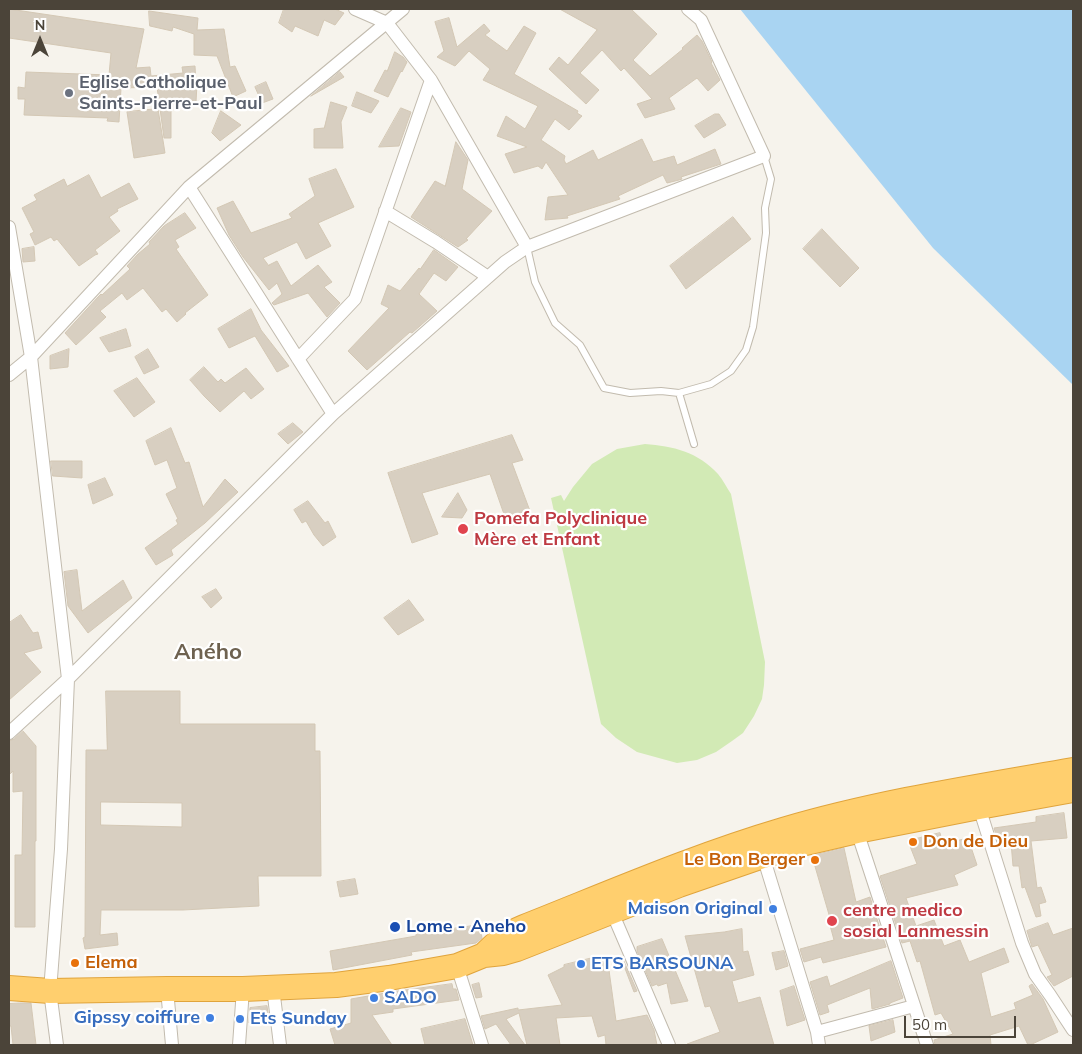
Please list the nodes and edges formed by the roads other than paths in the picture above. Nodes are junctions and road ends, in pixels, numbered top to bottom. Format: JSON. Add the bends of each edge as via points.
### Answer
{"nodes":[{"id":1,"x":355,"y":9,"type":"edge"},
{"id":2,"x":403,"y":9,"type":"edge"},
{"id":3,"x":688,"y":9,"type":"edge"},
{"id":4,"x":387,"y":23,"type":"junction"},
{"id":5,"x":431,"y":80,"type":"junction"},
{"id":6,"x":764,"y":156,"type":"junction"},
{"id":7,"x":189,"y":187,"type":"junction"},
{"id":8,"x":385,"y":211,"type":"junction"},
{"id":9,"x":9,"y":227,"type":"edge"},
{"id":10,"x":528,"y":247,"type":"junction"},
{"id":11,"x":488,"y":277,"type":"junction"},
{"id":12,"x":31,"y":357,"type":"junction"},
{"id":13,"x":298,"y":359,"type":"junction"},
{"id":14,"x":9,"y":375,"type":"edge"},
{"id":15,"x":679,"y":393,"type":"junction"},
{"id":16,"x":333,"y":414,"type":"junction"},
{"id":17,"x":694,"y":444,"type":"dead end"},
{"id":18,"x":68,"y":680,"type":"junction"},
{"id":19,"x":9,"y":733,"type":"edge"},
{"id":20,"x":1073,"y":770,"type":"edge"},
{"id":21,"x":1073,"y":790,"type":"edge"},
{"id":22,"x":979,"y":806,"type":"junction"},
{"id":23,"x":856,"y":831,"type":"junction"},
{"id":24,"x":763,"y":856,"type":"junction"},
{"id":25,"x":612,"y":912,"type":"junction"},
{"id":26,"x":484,"y":955,"type":"junction"},
{"id":27,"x":457,"y":966,"type":"junction"},
{"id":28,"x":9,"y":988,"type":"edge"},
{"id":29,"x":273,"y":988,"type":"junction"},
{"id":30,"x":167,"y":989,"type":"junction"},
{"id":31,"x":243,"y":989,"type":"junction"},
{"id":32,"x":50,"y":991,"type":"junction"},
{"id":33,"x":914,"y":1006,"type":"junction"},
{"id":34,"x":1073,"y":1030,"type":"edge"},
{"id":35,"x":816,"y":1032,"type":"junction"},
{"id":36,"x":57,"y":1045,"type":"edge"},
{"id":37,"x":172,"y":1045,"type":"edge"},
{"id":38,"x":239,"y":1045,"type":"edge"},
{"id":39,"x":280,"y":1045,"type":"edge"},
{"id":40,"x":482,"y":1045,"type":"edge"},
{"id":41,"x":669,"y":1045,"type":"edge"},
{"id":42,"x":819,"y":1045,"type":"edge"},
{"id":43,"x":927,"y":1045,"type":"edge"}],
"edges":[{"from":1,"to":4,"type":"street"},
{"from":2,"to":4,"type":"street"},
{"from":3,"to":6,"type":"street","via":[[701,20]]},
{"from":4,"to":5,"type":"street"},
{"from":4,"to":7,"type":"street"},
{"from":5,"to":8,"type":"street"},
{"from":5,"to":10,"type":"street"},
{"from":6,"to":10,"type":"street"},
{"from":6,"to":15,"type":"lane","via":[[771,179],[765,208],[766,233],[753,327],[746,350],[731,371],[711,384]]},
{"from":7,"to":12,"type":"street"},
{"from":7,"to":13,"type":"street"},
{"from":8,"to":11,"type":"street"},
{"from":8,"to":13,"type":"street","via":[[355,299]]},
{"from":9,"to":12,"type":"street"},
{"from":10,"to":11,"type":"street"},
{"from":10,"to":15,"type":"lane","via":[[535,282],[554,323],[580,345],[604,388],[630,393]]},
{"from":11,"to":16,"type":"street"},
{"from":12,"to":14,"type":"street"},
{"from":12,"to":18,"type":"street"},
{"from":13,"to":16,"type":"street"},
{"from":15,"to":17,"type":"lane"},
{"from":16,"to":18,"type":"street"},
{"from":18,"to":19,"type":"street"},
{"from":18,"to":32,"type":"street","via":[[61,849]]},
{"from":20,"to":26,"type":"highway","via":[[927,795],[776,832],[524,927],[499,940]]},
{"from":21,"to":22,"type":"highway"},
{"from":22,"to":23,"type":"highway"},
{"from":22,"to":34,"type":"street","via":[[1022,944],[1035,974]]},
{"from":23,"to":24,"type":"highway"},
{"from":23,"to":33,"type":"street"},
{"from":24,"to":25,"type":"highway"},
{"from":24,"to":35,"type":"street"},
{"from":25,"to":26,"type":"highway","via":[[517,950]]},
{"from":25,"to":41,"type":"street"},
{"from":26,"to":27,"type":"highway"},
{"from":27,"to":29,"type":"highway","via":[[336,985]]},
{"from":27,"to":40,"type":"street"},
{"from":28,"to":32,"type":"highway"},
{"from":29,"to":31,"type":"highway"},
{"from":29,"to":39,"type":"street"},
{"from":30,"to":31,"type":"highway"},
{"from":30,"to":32,"type":"highway"},
{"from":30,"to":37,"type":"street"},
{"from":31,"to":38,"type":"street"},
{"from":32,"to":36,"type":"street"},
{"from":33,"to":35,"type":"street"},
{"from":33,"to":43,"type":"street"},
{"from":35,"to":42,"type":"street"}]}
